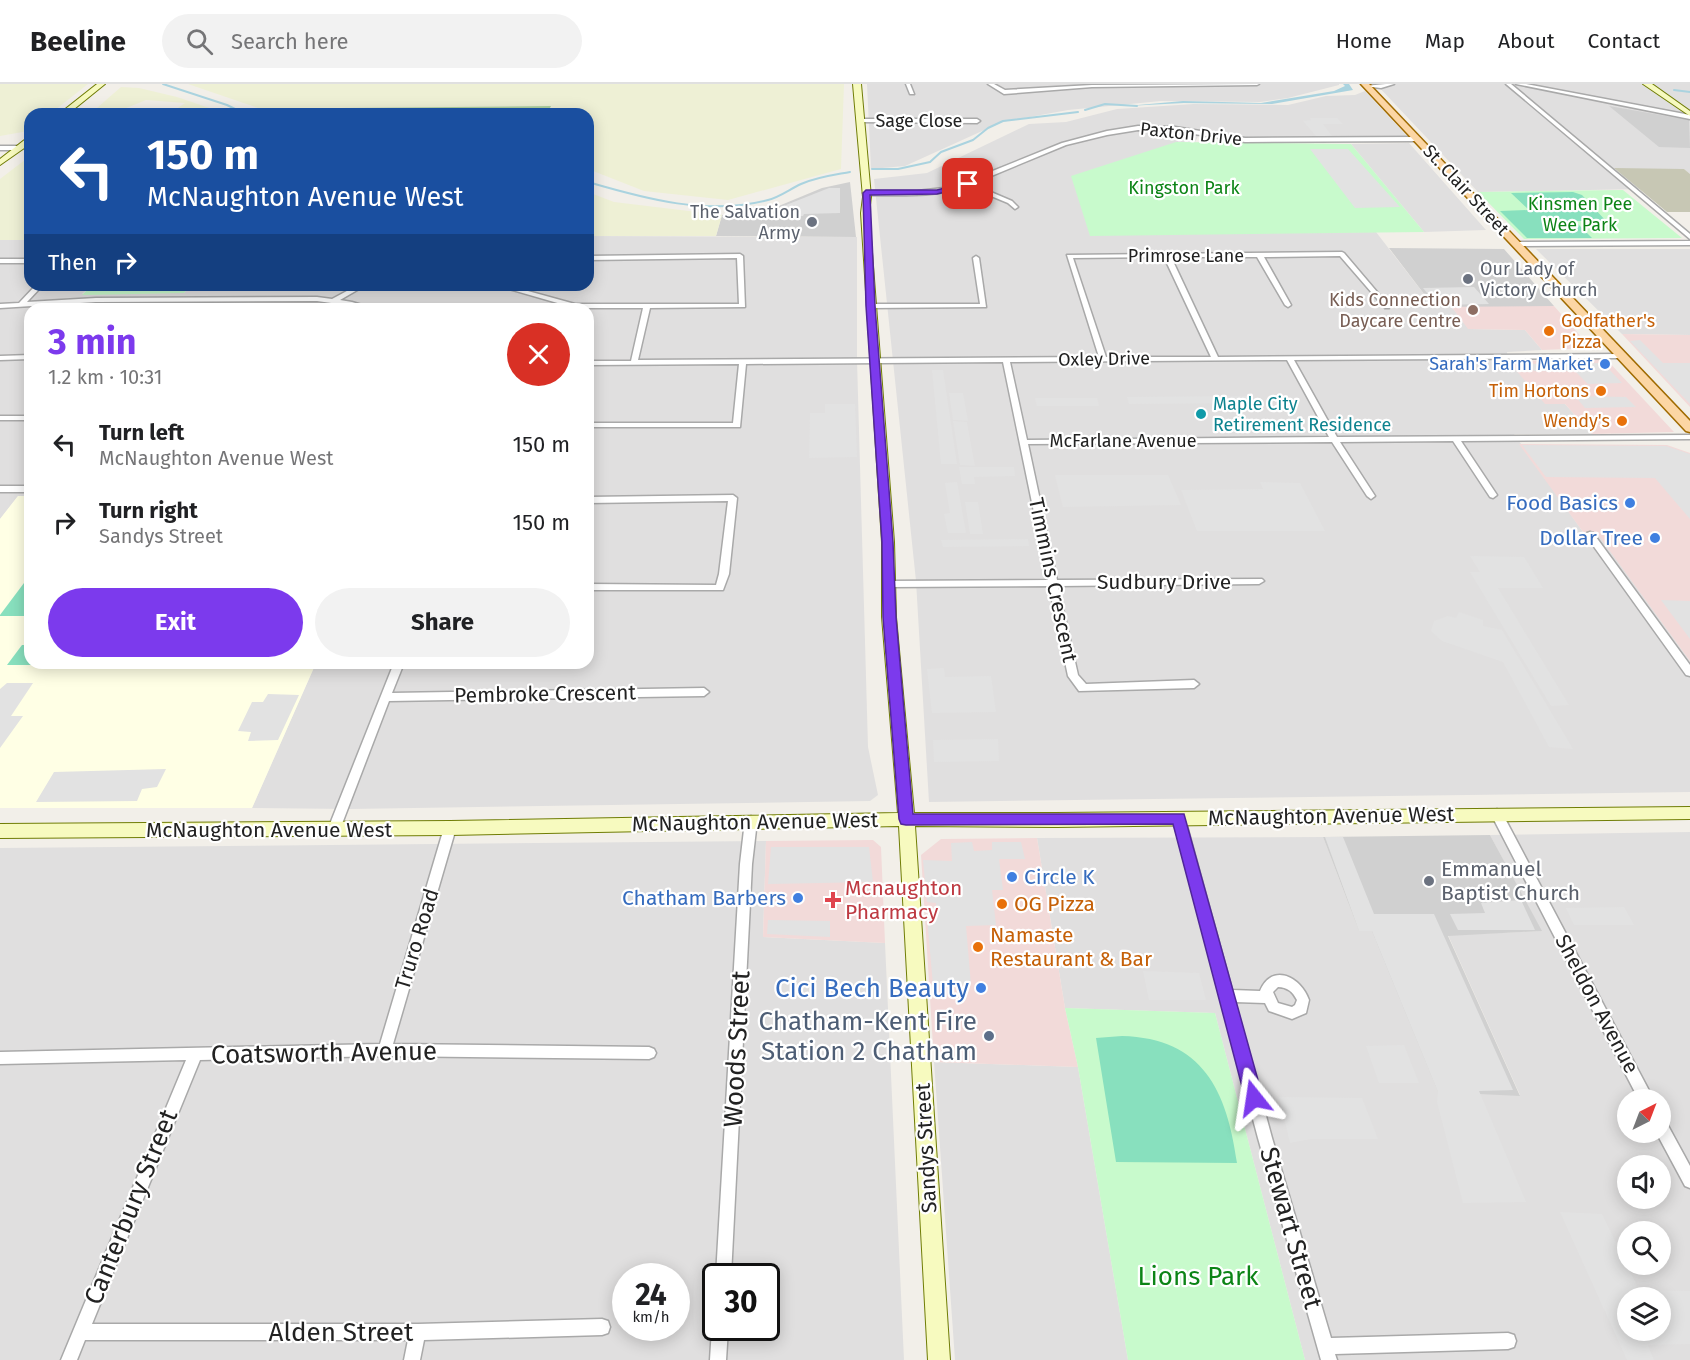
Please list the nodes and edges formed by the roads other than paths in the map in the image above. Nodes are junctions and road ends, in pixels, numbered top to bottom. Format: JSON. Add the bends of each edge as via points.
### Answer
{"nodes":[{"id":1,"x":101,"y":84,"type":"edge"},
{"id":2,"x":857,"y":84,"type":"edge"},
{"id":3,"x":908,"y":84,"type":"edge"},
{"id":4,"x":990,"y":84,"type":"edge"},
{"id":5,"x":1257,"y":84,"type":"edge"},
{"id":6,"x":1392,"y":84,"type":"edge"},
{"id":7,"x":1508,"y":84,"type":"edge"},
{"id":8,"x":1518,"y":84,"type":"edge"},
{"id":9,"x":1647,"y":84,"type":"edge"},
{"id":10,"x":1189,"y":85,"type":"edge"},
{"id":11,"x":1366,"y":85,"type":"edge"},
{"id":12,"x":912,"y":93,"type":"dead end"},
{"id":13,"x":71,"y":108,"type":"edge"},
{"id":14,"x":1690,"y":116,"type":"edge"},
{"id":15,"x":861,"y":121,"type":"junction"},
{"id":16,"x":977,"y":121,"type":"dead end"},
{"id":17,"x":1418,"y":140,"type":"junction"},
{"id":18,"x":24,"y":145,"type":"edge"},
{"id":19,"x":0,"y":148,"type":"edge"},
{"id":20,"x":20,"y":148,"type":"junction"},
{"id":21,"x":0,"y":163,"type":"edge"},
{"id":22,"x":968,"y":184,"type":"junction"},
{"id":23,"x":866,"y":193,"type":"junction"},
{"id":24,"x":1015,"y":207,"type":"dead end"},
{"id":25,"x":1690,"y":237,"type":"edge"},
{"id":26,"x":1690,"y":243,"type":"edge"},
{"id":27,"x":1516,"y":244,"type":"junction"},
{"id":28,"x":1167,"y":256,"type":"junction"},
{"id":29,"x":1260,"y":256,"type":"junction"},
{"id":30,"x":594,"y":258,"type":"edge"},
{"id":31,"x":976,"y":258,"type":"dead end"},
{"id":32,"x":0,"y":261,"type":"edge"},
{"id":33,"x":24,"y":261,"type":"edge"},
{"id":34,"x":34,"y":291,"type":"edge"},
{"id":35,"x":352,"y":291,"type":"edge"},
{"id":36,"x":518,"y":291,"type":"edge"},
{"id":37,"x":132,"y":299,"type":"junction"},
{"id":38,"x":234,"y":300,"type":"junction"},
{"id":39,"x":335,"y":300,"type":"junction"},
{"id":40,"x":43,"y":303,"type":"edge"},
{"id":41,"x":129,"y":303,"type":"edge"},
{"id":42,"x":232,"y":303,"type":"edge"},
{"id":43,"x":347,"y":303,"type":"edge"},
{"id":44,"x":559,"y":303,"type":"edge"},
{"id":45,"x":21,"y":304,"type":"junction"},
{"id":46,"x":24,"y":304,"type":"edge"},
{"id":47,"x":1288,"y":304,"type":"dead end"},
{"id":48,"x":594,"y":305,"type":"edge"},
{"id":49,"x":0,"y":306,"type":"edge"},
{"id":50,"x":647,"y":306,"type":"junction"},
{"id":51,"x":871,"y":306,"type":"junction"},
{"id":52,"x":1388,"y":307,"type":"dead end"},
{"id":53,"x":1620,"y":356,"type":"junction"},
{"id":54,"x":24,"y":357,"type":"edge"},
{"id":55,"x":0,"y":358,"type":"edge"},
{"id":56,"x":1215,"y":358,"type":"junction"},
{"id":57,"x":1289,"y":358,"type":"junction"},
{"id":58,"x":1103,"y":359,"type":"junction"},
{"id":59,"x":743,"y":361,"type":"junction"},
{"id":60,"x":1005,"y":361,"type":"junction"},
{"id":61,"x":634,"y":362,"type":"junction"},
{"id":62,"x":594,"y":363,"type":"edge"},
{"id":63,"x":875,"y":363,"type":"junction"},
{"id":64,"x":0,"y":418,"type":"edge"},
{"id":65,"x":24,"y":418,"type":"edge"},
{"id":66,"x":594,"y":425,"type":"edge"},
{"id":67,"x":1690,"y":428,"type":"edge"},
{"id":68,"x":1690,"y":437,"type":"edge"},
{"id":69,"x":1455,"y":438,"type":"junction"},
{"id":70,"x":1335,"y":439,"type":"junction"},
{"id":71,"x":1024,"y":442,"type":"junction"},
{"id":72,"x":0,"y":489,"type":"edge"},
{"id":73,"x":24,"y":489,"type":"edge"},
{"id":74,"x":1493,"y":495,"type":"dead end"},
{"id":75,"x":1371,"y":496,"type":"dead end"},
{"id":76,"x":594,"y":500,"type":"edge"},
{"id":77,"x":1590,"y":535,"type":"dead end"},
{"id":78,"x":1259,"y":581,"type":"dead end"},
{"id":79,"x":1052,"y":583,"type":"junction"},
{"id":80,"x":889,"y":584,"type":"junction"},
{"id":81,"x":594,"y":587,"type":"edge"},
{"id":82,"x":397,"y":669,"type":"edge"},
{"id":83,"x":1690,"y":672,"type":"edge"},
{"id":84,"x":1194,"y":684,"type":"dead end"},
{"id":85,"x":704,"y":692,"type":"dead end"},
{"id":86,"x":386,"y":696,"type":"junction"},
{"id":87,"x":1690,"y":813,"type":"edge"},
{"id":88,"x":1497,"y":814,"type":"junction"},
{"id":89,"x":906,"y":819,"type":"junction"},
{"id":90,"x":1179,"y":819,"type":"junction"},
{"id":91,"x":751,"y":821,"type":"junction"},
{"id":92,"x":450,"y":828,"type":"junction"},
{"id":93,"x":333,"y":829,"type":"junction"},
{"id":94,"x":0,"y":831,"type":"edge"},
{"id":95,"x":1226,"y":996,"type":"junction"},
{"id":96,"x":1267,"y":997,"type":"dead end"},
{"id":97,"x":385,"y":1050,"type":"junction"},
{"id":98,"x":649,"y":1053,"type":"dead end"},
{"id":99,"x":195,"y":1055,"type":"junction"},
{"id":100,"x":0,"y":1058,"type":"edge"},
{"id":101,"x":1641,"y":1089,"type":"edge"},
{"id":102,"x":1670,"y":1143,"type":"edge"},
{"id":103,"x":1690,"y":1181,"type":"edge"},
{"id":104,"x":724,"y":1263,"type":"edge"},
{"id":105,"x":602,"y":1327,"type":"dead end"},
{"id":106,"x":81,"y":1332,"type":"junction"},
{"id":107,"x":418,"y":1332,"type":"junction"},
{"id":108,"x":719,"y":1341,"type":"edge"},
{"id":109,"x":1508,"y":1341,"type":"dead end"},
{"id":110,"x":1327,"y":1353,"type":"edge"},
{"id":111,"x":69,"y":1360,"type":"edge"},
{"id":112,"x":412,"y":1360,"type":"edge"},
{"id":113,"x":718,"y":1360,"type":"edge"},
{"id":114,"x":939,"y":1360,"type":"edge"}],
"edges":[{"from":1,"to":13,"type":"street"},
{"from":2,"to":15,"type":"street","name":"Sandys Street"},
{"from":3,"to":12,"type":"street"},
{"from":4,"to":10,"type":"street","via":[[1004,92]]},
{"from":5,"to":10,"type":"street"},
{"from":6,"to":11,"type":"street"},
{"from":7,"to":25,"type":"street"},
{"from":8,"to":14,"type":"street"},
{"from":9,"to":14,"type":"street"},
{"from":11,"to":17,"type":"main road","name":"St. Clair Street"},
{"from":15,"to":16,"type":"street","name":"Sage Close"},
{"from":15,"to":23,"type":"street","name":"Sandys Street"},
{"from":17,"to":22,"type":"street","name":"Paxton Drive","via":[[1245,140],[1175,129],[1138,128],[1064,144]]},
{"from":17,"to":27,"type":"main road","name":"St. Clair Street"},
{"from":18,"to":20,"type":"street"},
{"from":19,"to":20,"type":"street"},
{"from":20,"to":21,"type":"street"},
{"from":22,"to":23,"type":"street","name":"Paxton Drive","via":[[937,192]]},
{"from":22,"to":24,"type":"street"},
{"from":23,"to":51,"type":"street","name":"Sandys Street"},
{"from":26,"to":27,"type":"street"},
{"from":27,"to":53,"type":"main road","name":"St. Clair Street"},
{"from":28,"to":29,"type":"street","name":"Primrose Lane"},
{"from":28,"to":56,"type":"street"},
{"from":28,"to":58,"type":"street","name":"Primrose Lane","via":[[1069,256]]},
{"from":29,"to":47,"type":"street"},
{"from":29,"to":52,"type":"street","name":"Primrose Lane","via":[[1342,254]]},
{"from":30,"to":50,"type":"street","via":[[740,256],[742,306]]},
{"from":31,"to":51,"type":"street","via":[[984,306]]},
{"from":32,"to":33,"type":"street"},
{"from":34,"to":45,"type":"street"},
{"from":35,"to":39,"type":"street"},
{"from":36,"to":44,"type":"street"},
{"from":37,"to":38,"type":"street"},
{"from":37,"to":40,"type":"street"},
{"from":37,"to":41,"type":"street"},
{"from":38,"to":39,"type":"street"},
{"from":38,"to":42,"type":"street"},
{"from":39,"to":43,"type":"street"},
{"from":45,"to":46,"type":"street"},
{"from":45,"to":49,"type":"street"},
{"from":48,"to":50,"type":"street"},
{"from":50,"to":61,"type":"street"},
{"from":51,"to":63,"type":"street","name":"Sandys Street"},
{"from":53,"to":57,"type":"street","name":"Oxley Drive"},
{"from":53,"to":67,"type":"main road","name":"St. Clair Street"},
{"from":54,"to":55,"type":"street"},
{"from":56,"to":57,"type":"street","name":"Oxley Drive"},
{"from":56,"to":58,"type":"street","name":"Oxley Drive"},
{"from":57,"to":70,"type":"street"},
{"from":58,"to":60,"type":"street","name":"Oxley Drive"},
{"from":59,"to":61,"type":"street","name":"Oxley Drive"},
{"from":59,"to":63,"type":"street","name":"Oxley Drive"},
{"from":59,"to":66,"type":"street","via":[[737,425]]},
{"from":60,"to":63,"type":"street","name":"Oxley Drive"},
{"from":60,"to":71,"type":"street","name":"Timmins Crescent"},
{"from":61,"to":62,"type":"street","name":"Oxley Drive"},
{"from":63,"to":80,"type":"street","name":"Sandys Street"},
{"from":64,"to":65,"type":"street"},
{"from":68,"to":69,"type":"street","name":"McFarlane Avenue"},
{"from":69,"to":70,"type":"street","name":"McFarlane Avenue"},
{"from":69,"to":74,"type":"street"},
{"from":70,"to":71,"type":"street","name":"McFarlane Avenue"},
{"from":70,"to":75,"type":"street"},
{"from":71,"to":79,"type":"street","name":"Timmins Crescent"},
{"from":72,"to":73,"type":"street"},
{"from":76,"to":81,"type":"street","via":[[733,498],[720,588]]},
{"from":77,"to":83,"type":"street"},
{"from":78,"to":79,"type":"street","name":"Sudbury Drive"},
{"from":79,"to":80,"type":"street","name":"Sudbury Drive"},
{"from":79,"to":84,"type":"street","name":"Timmins Crescent","via":[[1073,676],[1083,687]]},
{"from":80,"to":89,"type":"street","name":"Sandys Street"},
{"from":82,"to":86,"type":"street"},
{"from":85,"to":86,"type":"street","name":"Pembroke Crescent"},
{"from":86,"to":93,"type":"street"},
{"from":87,"to":88,"type":"street","name":"McNaughton Avenue West"},
{"from":88,"to":90,"type":"street","name":"McNaughton Avenue West"},
{"from":88,"to":101,"type":"street","name":"Sheldon Avenue"},
{"from":89,"to":90,"type":"street","name":"McNaughton Avenue West"},
{"from":89,"to":91,"type":"street","name":"McNaughton Avenue West"},
{"from":89,"to":114,"type":"street","name":"Sandys Street"},
{"from":90,"to":95,"type":"street","name":"Stewart Street"},
{"from":91,"to":92,"type":"street","name":"McNaughton Avenue West"},
{"from":91,"to":104,"type":"street","name":"Woods Street"},
{"from":92,"to":93,"type":"street","name":"McNaughton Avenue West"},
{"from":92,"to":97,"type":"street","name":"Truro Road"},
{"from":93,"to":94,"type":"street","name":"McNaughton Avenue West"},
{"from":95,"to":96,"type":"street"},
{"from":95,"to":110,"type":"street","name":"Stewart Street"},
{"from":97,"to":98,"type":"street","name":"Coatsworth Avenue"},
{"from":97,"to":99,"type":"street","name":"Coatsworth Avenue"},
{"from":99,"to":100,"type":"street","name":"Coatsworth Avenue"},
{"from":99,"to":106,"type":"street","name":"Canterbury Street"},
{"from":102,"to":103,"type":"street"},
{"from":105,"to":107,"type":"street","name":"Alden Street"},
{"from":106,"to":107,"type":"street","name":"Alden Street"},
{"from":106,"to":111,"type":"street","name":"Canterbury Street"},
{"from":107,"to":112,"type":"street"},
{"from":108,"to":113,"type":"street"},
{"from":109,"to":110,"type":"street"}]}
